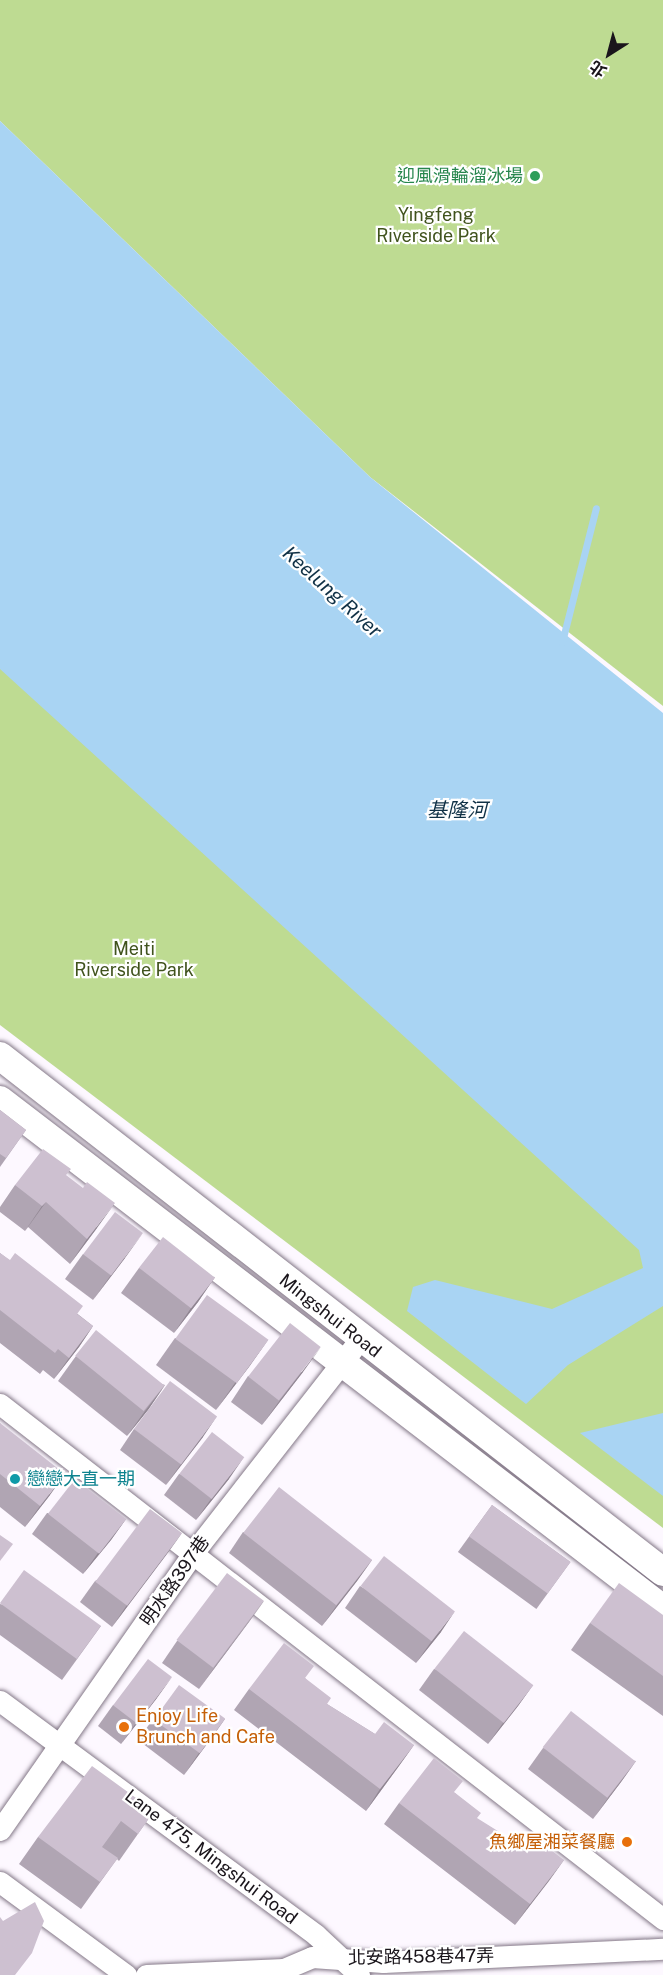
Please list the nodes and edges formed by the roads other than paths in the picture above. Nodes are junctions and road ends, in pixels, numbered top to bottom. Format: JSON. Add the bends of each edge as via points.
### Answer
{"nodes":[{"id":1,"x":0,"y":1056,"type":"edge"},
{"id":2,"x":0,"y":1100,"type":"edge"},
{"id":3,"x":223,"y":1227,"type":"junction"},
{"id":4,"x":360,"y":1339,"type":"junction"},
{"id":5,"x":341,"y":1363,"type":"junction"},
{"id":6,"x":0,"y":1404,"type":"edge"},
{"id":7,"x":663,"y":1549,"type":"edge"},
{"id":8,"x":193,"y":1553,"type":"junction"},
{"id":9,"x":663,"y":1572,"type":"edge"},
{"id":10,"x":663,"y":1609,"type":"edge"},
{"id":11,"x":0,"y":1701,"type":"edge"},
{"id":12,"x":61,"y":1746,"type":"junction"},
{"id":13,"x":0,"y":1830,"type":"edge"},
{"id":14,"x":0,"y":1882,"type":"edge"},
{"id":15,"x":663,"y":1919,"type":"edge"},
{"id":16,"x":663,"y":1949,"type":"edge"},
{"id":17,"x":353,"y":1967,"type":"edge"},
{"id":18,"x":126,"y":1975,"type":"edge"},
{"id":19,"x":146,"y":1975,"type":"edge"}],
"edges":[{"from":1,"to":3,"type":"main road","name":"Mingshui Road"},
{"from":2,"to":5,"type":"main road","name":"Mingshui Road"},
{"from":3,"to":4,"type":"main road","name":"Mingshui Road"},
{"from":3,"to":7,"type":"main road","via":[[292,1267]]},
{"from":4,"to":5,"type":"street","name":"明水路397巷"},
{"from":4,"to":9,"type":"main road","name":"Mingshui Road"},
{"from":5,"to":8,"type":"street","name":"明水路397巷"},
{"from":5,"to":10,"type":"main road","name":"Mingshui Road"},
{"from":6,"to":8,"type":"street"},
{"from":8,"to":12,"type":"street","name":"明水路397巷"},
{"from":8,"to":15,"type":"street"},
{"from":11,"to":12,"type":"street","name":"Lane 475, Mingshui Road"},
{"from":12,"to":13,"type":"street","name":"明水路397巷"},
{"from":12,"to":17,"type":"street","name":"Lane 475, Mingshui Road"},
{"from":14,"to":18,"type":"street"},
{"from":16,"to":17,"type":"street","name":"北安路458巷47弄"},
{"from":17,"to":19,"type":"street","name":"北安路458巷47弄","via":[[312,1957],[284,1969]]}]}
